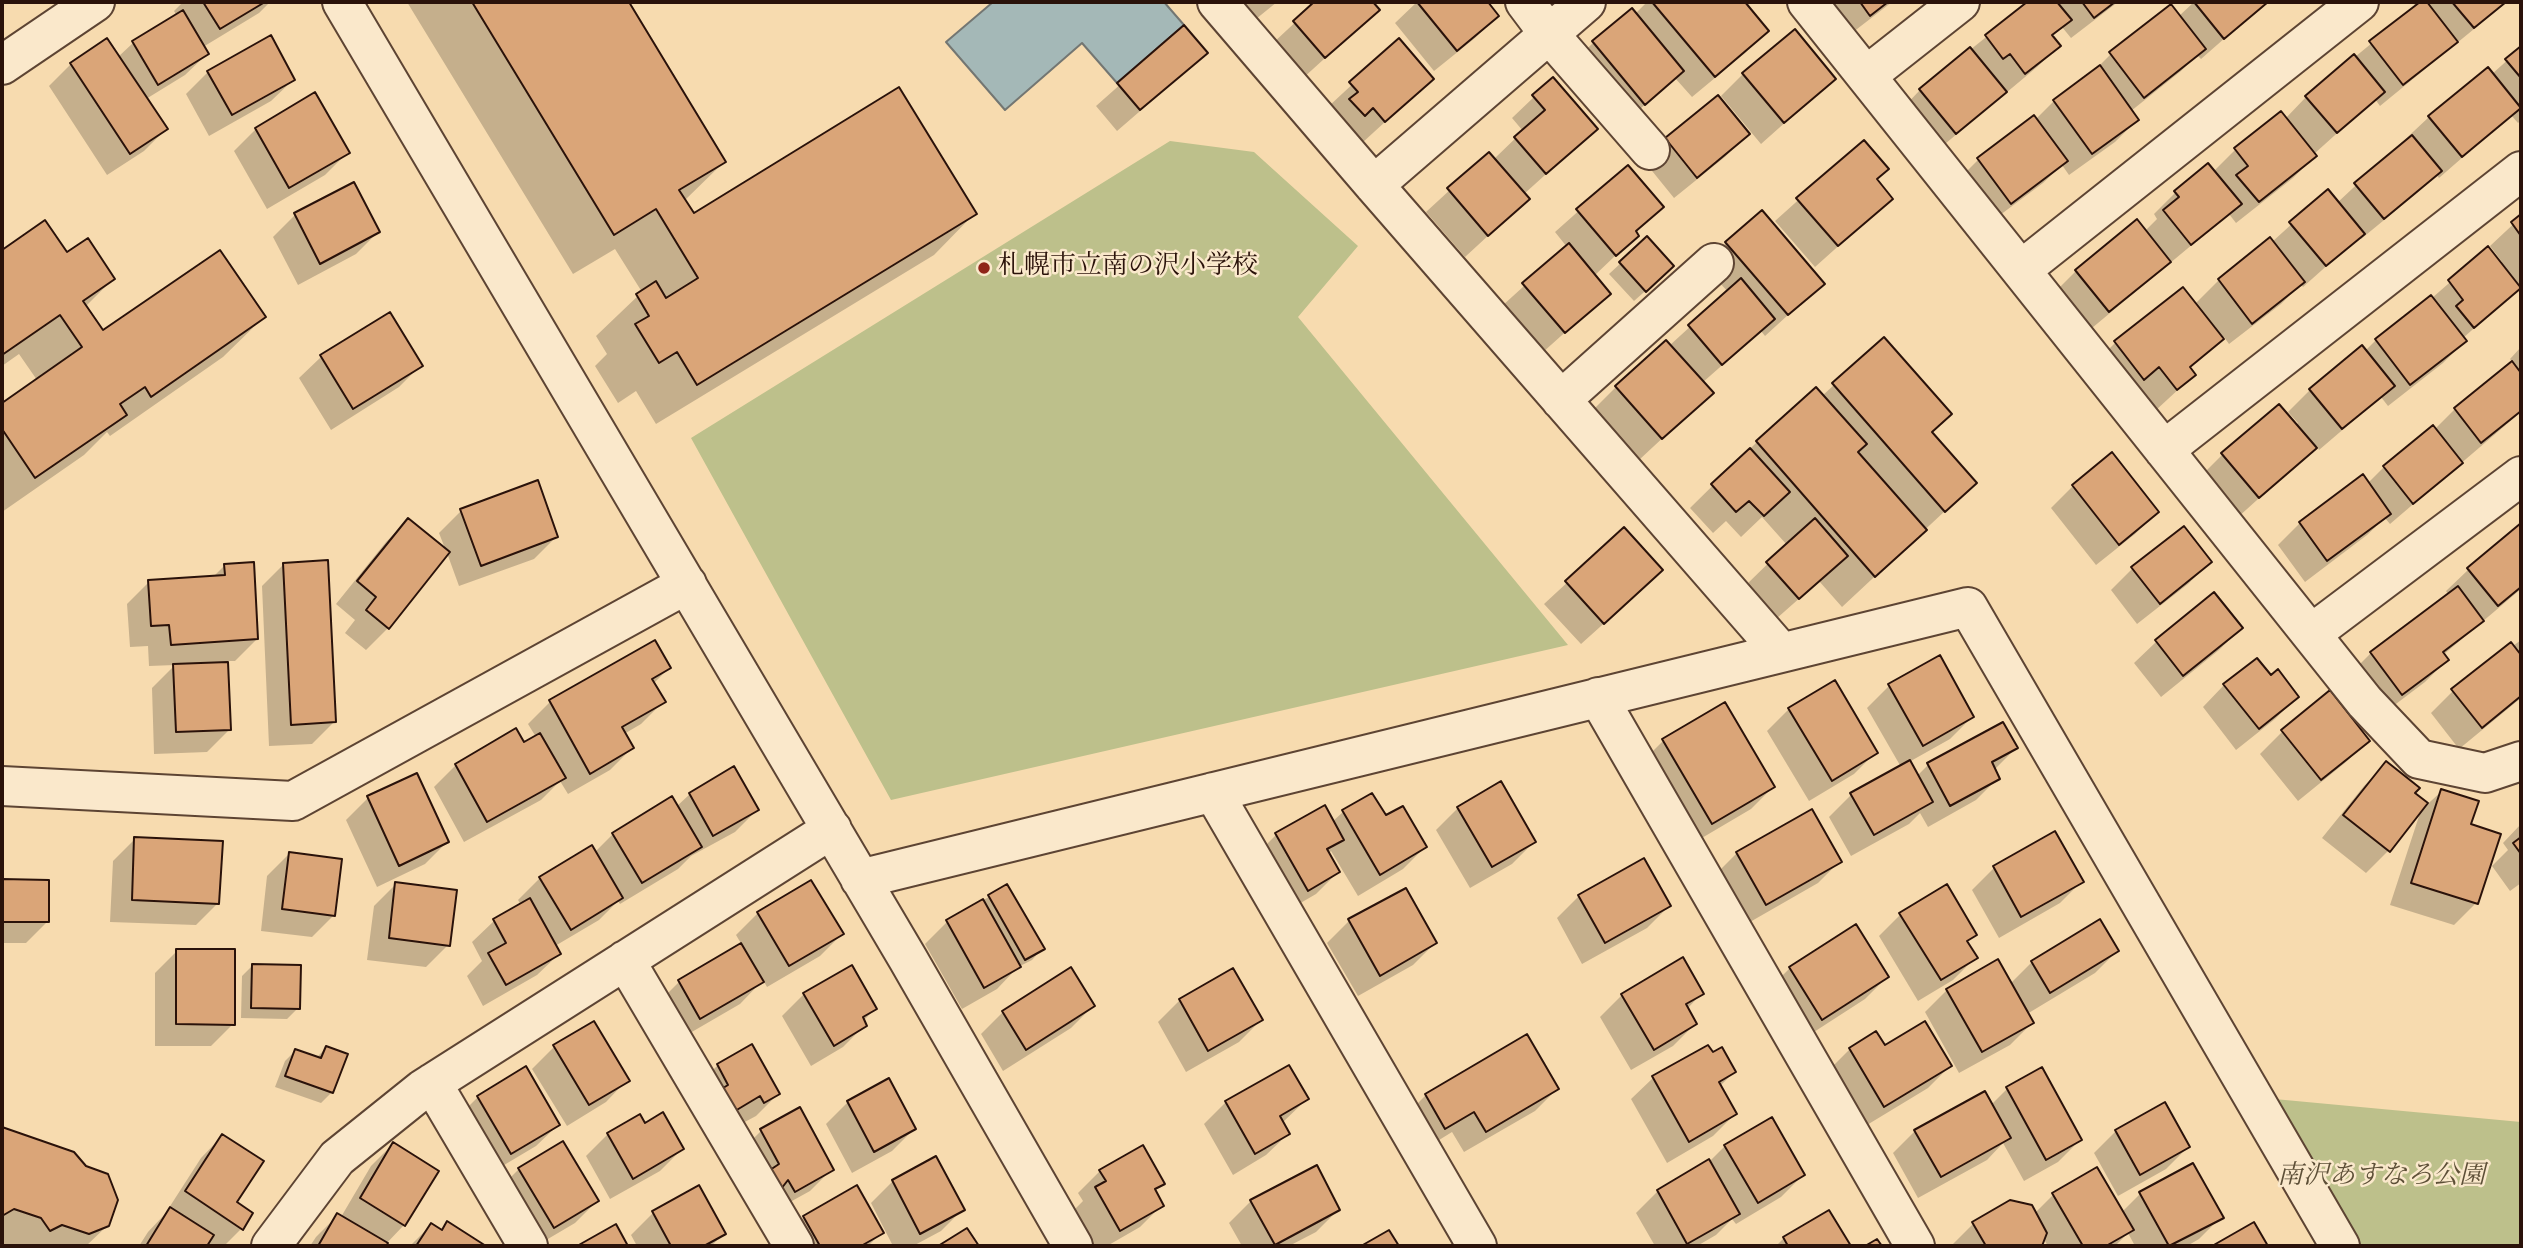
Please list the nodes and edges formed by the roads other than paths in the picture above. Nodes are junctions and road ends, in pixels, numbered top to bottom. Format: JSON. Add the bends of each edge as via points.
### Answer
{"nodes":[{"id":1,"x":95,"y":2,"type":"edge"},
{"id":2,"x":342,"y":2,"type":"edge"},
{"id":3,"x":1217,"y":2,"type":"edge"},
{"id":4,"x":1525,"y":2,"type":"edge"},
{"id":5,"x":1586,"y":2,"type":"edge"},
{"id":6,"x":1807,"y":2,"type":"edge"},
{"id":7,"x":1960,"y":2,"type":"edge"},
{"id":8,"x":2359,"y":2,"type":"edge"},
{"id":9,"x":1549,"y":34,"type":"junction"},
{"id":10,"x":2,"y":65,"type":"edge"},
{"id":11,"x":1866,"y":76,"type":"junction"},
{"id":12,"x":1650,"y":150,"type":"dead end"},
{"id":13,"x":2521,"y":172,"type":"edge"},
{"id":14,"x":1374,"y":186,"type":"junction"},
{"id":15,"x":1714,"y":263,"type":"dead end"},
{"id":16,"x":2021,"y":270,"type":"junction"},
{"id":17,"x":1561,"y":400,"type":"junction"},
{"id":18,"x":2164,"y":450,"type":"junction"},
{"id":19,"x":2521,"y":476,"type":"edge"},
{"id":20,"x":687,"y":584,"type":"junction"},
{"id":21,"x":2311,"y":634,"type":"junction"},
{"id":22,"x":1781,"y":652,"type":"junction"},
{"id":23,"x":1598,"y":697,"type":"junction"},
{"id":24,"x":2521,"y":761,"type":"edge"},
{"id":25,"x":2,"y":786,"type":"edge"},
{"id":26,"x":1213,"y":792,"type":"junction"},
{"id":27,"x":832,"y":830,"type":"junction"},
{"id":28,"x":860,"y":879,"type":"junction"},
{"id":29,"x":625,"y":960,"type":"junction"},
{"id":30,"x":432,"y":1083,"type":"junction"},
{"id":31,"x":271,"y":1246,"type":"edge"},
{"id":32,"x":528,"y":1246,"type":"edge"},
{"id":33,"x":794,"y":1246,"type":"edge"},
{"id":34,"x":1073,"y":1246,"type":"edge"},
{"id":35,"x":1477,"y":1246,"type":"edge"},
{"id":36,"x":1916,"y":1246,"type":"edge"},
{"id":37,"x":2340,"y":1246,"type":"edge"}],
"edges":[{"from":1,"to":10,"type":"street"},
{"from":2,"to":20,"type":"street"},
{"from":3,"to":14,"type":"street"},
{"from":4,"to":9,"type":"street"},
{"from":5,"to":9,"type":"street"},
{"from":6,"to":11,"type":"street"},
{"from":7,"to":11,"type":"street"},
{"from":8,"to":16,"type":"street"},
{"from":9,"to":12,"type":"street"},
{"from":9,"to":14,"type":"street"},
{"from":11,"to":16,"type":"street"},
{"from":13,"to":18,"type":"street"},
{"from":14,"to":17,"type":"street"},
{"from":15,"to":17,"type":"street"},
{"from":16,"to":18,"type":"street"},
{"from":17,"to":22,"type":"street"},
{"from":18,"to":21,"type":"street"},
{"from":19,"to":21,"type":"street"},
{"from":20,"to":25,"type":"street","via":[[293,801]]},
{"from":20,"to":27,"type":"street"},
{"from":21,"to":24,"type":"street","via":[[2365,702],[2419,759],[2485,773]]},
{"from":22,"to":23,"type":"street"},
{"from":22,"to":37,"type":"street","via":[[1968,607]]},
{"from":23,"to":26,"type":"street"},
{"from":23,"to":36,"type":"street"},
{"from":26,"to":28,"type":"street"},
{"from":26,"to":35,"type":"street"},
{"from":27,"to":28,"type":"street"},
{"from":27,"to":29,"type":"street"},
{"from":28,"to":34,"type":"street"},
{"from":29,"to":30,"type":"street"},
{"from":29,"to":33,"type":"street"},
{"from":30,"to":31,"type":"street","via":[[337,1158]]},
{"from":30,"to":32,"type":"street"}]}
